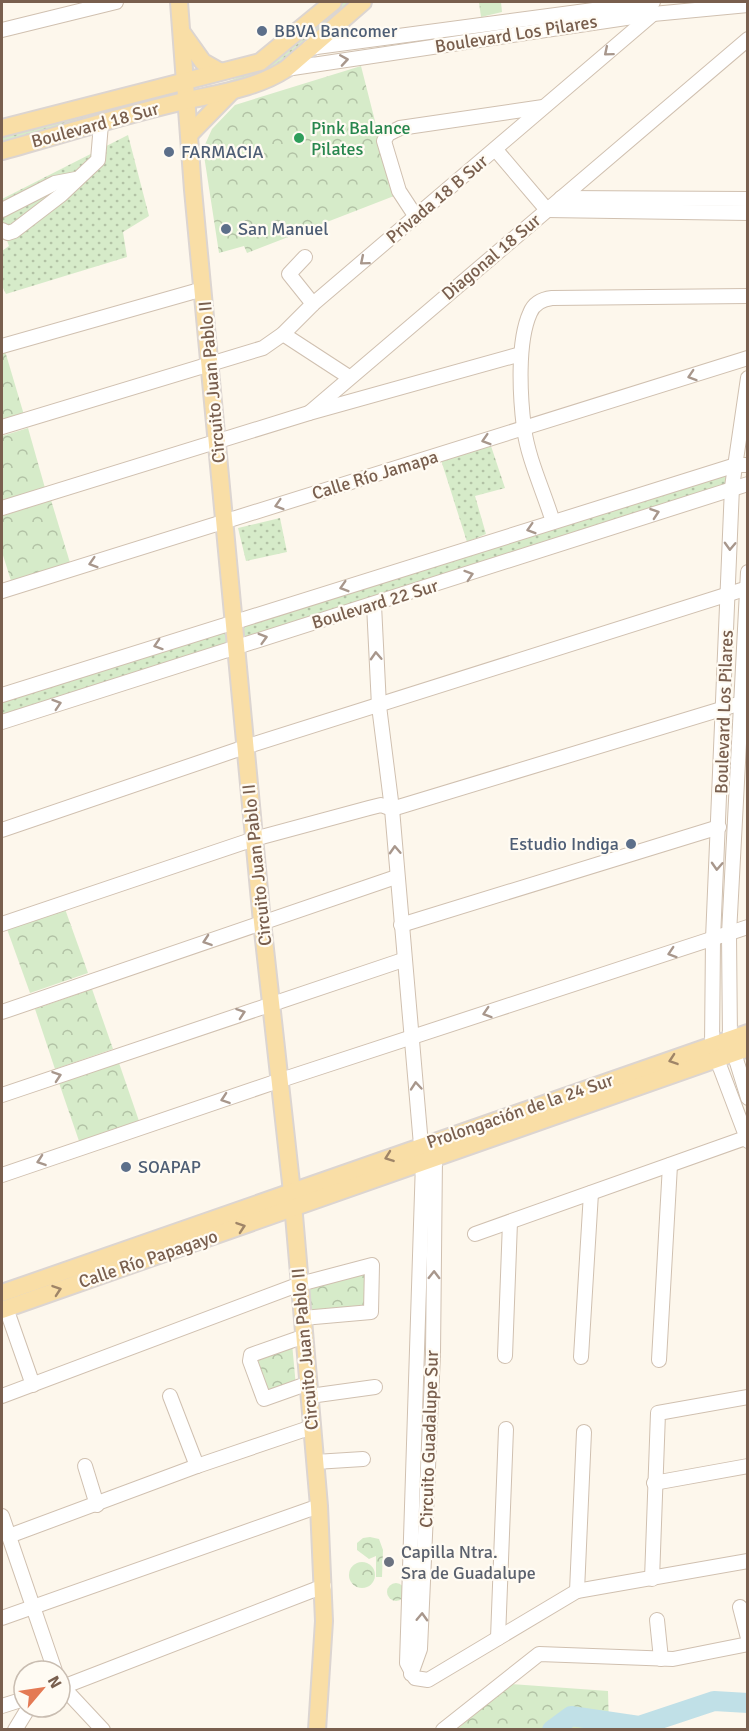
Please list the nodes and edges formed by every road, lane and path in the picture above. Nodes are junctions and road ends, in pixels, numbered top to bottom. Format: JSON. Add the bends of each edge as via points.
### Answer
{"nodes":[{"id":1,"x":116,"y":2,"type":"edge"},
{"id":2,"x":179,"y":2,"type":"edge"},
{"id":3,"x":333,"y":2,"type":"edge"},
{"id":4,"x":363,"y":2,"type":"edge"},
{"id":5,"x":618,"y":4,"type":"edge"},
{"id":6,"x":705,"y":4,"type":"edge"},
{"id":7,"x":747,"y":5,"type":"edge"},
{"id":8,"x":653,"y":8,"type":"edge"},
{"id":9,"x":2,"y":30,"type":"edge"},
{"id":10,"x":182,"y":33,"type":"junction"},
{"id":11,"x":747,"y":39,"type":"edge"},
{"id":12,"x":309,"y":48,"type":"junction"},
{"id":13,"x":286,"y":69,"type":"junction"},
{"id":14,"x":219,"y":71,"type":"junction"},
{"id":15,"x":186,"y":79,"type":"junction"},
{"id":16,"x":233,"y":90,"type":"junction"},
{"id":17,"x":188,"y":100,"type":"junction"},
{"id":18,"x":543,"y":107,"type":"junction"},
{"id":19,"x":101,"y":124,"type":"junction"},
{"id":20,"x":2,"y":128,"type":"edge"},
{"id":21,"x":189,"y":135,"type":"junction"},
{"id":22,"x":496,"y":150,"type":"junction"},
{"id":23,"x":2,"y":151,"type":"edge"},
{"id":24,"x":76,"y":179,"type":"junction"},
{"id":25,"x":561,"y":198,"type":"junction"},
{"id":26,"x":747,"y":199,"type":"edge"},
{"id":27,"x":2,"y":210,"type":"edge"},
{"id":28,"x":547,"y":210,"type":"junction"},
{"id":29,"x":747,"y":213,"type":"edge"},
{"id":30,"x":416,"y":217,"type":"junction"},
{"id":31,"x":2,"y":230,"type":"edge"},
{"id":32,"x":304,"y":258,"type":"dead end"},
{"id":33,"x":203,"y":289,"type":"junction"},
{"id":34,"x":747,"y":296,"type":"edge"},
{"id":35,"x":313,"y":304,"type":"junction"},
{"id":36,"x":283,"y":334,"type":"junction"},
{"id":37,"x":2,"y":346,"type":"edge"},
{"id":38,"x":521,"y":354,"type":"junction"},
{"id":39,"x":747,"y":358,"type":"edge"},
{"id":40,"x":211,"y":364,"type":"junction"},
{"id":41,"x":349,"y":377,"type":"junction"},
{"id":42,"x":747,"y":378,"type":"edge"},
{"id":43,"x":309,"y":413,"type":"junction"},
{"id":44,"x":2,"y":427,"type":"edge"},
{"id":45,"x":524,"y":429,"type":"junction"},
{"id":46,"x":217,"y":442,"type":"junction"},
{"id":47,"x":742,"y":465,"type":"edge"},
{"id":48,"x":747,"y":484,"type":"edge"},
{"id":49,"x":732,"y":487,"type":"junction"},
{"id":50,"x":2,"y":508,"type":"edge"},
{"id":51,"x":225,"y":522,"type":"junction"},
{"id":52,"x":553,"y":522,"type":"junction"},
{"id":53,"x":747,"y":572,"type":"edge"},
{"id":54,"x":747,"y":588,"type":"edge"},
{"id":55,"x":2,"y":591,"type":"edge"},
{"id":56,"x":728,"y":595,"type":"junction"},
{"id":57,"x":374,"y":605,"type":"junction"},
{"id":58,"x":234,"y":621,"type":"junction"},
{"id":59,"x":236,"y":646,"type":"junction"},
{"id":60,"x":2,"y":695,"type":"edge"},
{"id":61,"x":745,"y":702,"type":"edge"},
{"id":62,"x":379,"y":706,"type":"junction"},
{"id":63,"x":724,"y":709,"type":"junction"},
{"id":64,"x":2,"y":722,"type":"edge"},
{"id":65,"x":245,"y":747,"type":"junction"},
{"id":66,"x":392,"y":808,"type":"junction"},
{"id":67,"x":742,"y":820,"type":"edge"},
{"id":68,"x":719,"y":827,"type":"junction"},
{"id":69,"x":2,"y":830,"type":"edge"},
{"id":70,"x":254,"y":838,"type":"junction"},
{"id":71,"x":396,"y":877,"type":"junction"},
{"id":72,"x":262,"y":922,"type":"junction"},
{"id":73,"x":2,"y":924,"type":"edge"},
{"id":74,"x":401,"y":925,"type":"junction"},
{"id":75,"x":747,"y":927,"type":"edge"},
{"id":76,"x":729,"y":934,"type":"junction"},
{"id":77,"x":713,"y":939,"type":"junction"},
{"id":78,"x":403,"y":960,"type":"junction"},
{"id":79,"x":271,"y":1003,"type":"junction"},
{"id":80,"x":2,"y":1012,"type":"edge"},
{"id":81,"x":747,"y":1033,"type":"edge"},
{"id":82,"x":411,"y":1039,"type":"junction"},
{"id":83,"x":737,"y":1047,"type":"edge"},
{"id":84,"x":714,"y":1053,"type":"junction"},
{"id":85,"x":281,"y":1080,"type":"junction"},
{"id":86,"x":2,"y":1095,"type":"edge"},
{"id":87,"x":747,"y":1098,"type":"edge"},
{"id":88,"x":746,"y":1139,"type":"edge"},
{"id":89,"x":426,"y":1155,"type":"junction"},
{"id":90,"x":670,"y":1165,"type":"junction"},
{"id":91,"x":2,"y":1175,"type":"edge"},
{"id":92,"x":591,"y":1193,"type":"junction"},
{"id":93,"x":293,"y":1200,"type":"junction"},
{"id":94,"x":510,"y":1222,"type":"junction"},
{"id":95,"x":475,"y":1234,"type":"dead end"},
{"id":96,"x":300,"y":1284,"type":"junction"},
{"id":97,"x":3,"y":1304,"type":"edge"},
{"id":98,"x":418,"y":1316,"type":"junction"},
{"id":99,"x":433,"y":1316,"type":"junction"},
{"id":100,"x":303,"y":1318,"type":"junction"},
{"id":101,"x":305,"y":1336,"type":"junction"},
{"id":102,"x":505,"y":1356,"type":"dead end"},
{"id":103,"x":581,"y":1357,"type":"dead end"},
{"id":104,"x":659,"y":1360,"type":"dead end"},
{"id":105,"x":33,"y":1385,"type":"junction"},
{"id":106,"x":375,"y":1387,"type":"dead end"},
{"id":107,"x":309,"y":1390,"type":"junction"},
{"id":108,"x":2,"y":1396,"type":"edge"},
{"id":109,"x":170,"y":1396,"type":"dead end"},
{"id":110,"x":747,"y":1396,"type":"edge"},
{"id":111,"x":312,"y":1427,"type":"junction"},
{"id":112,"x":506,"y":1428,"type":"dead end"},
{"id":113,"x":584,"y":1432,"type":"dead end"},
{"id":114,"x":363,"y":1459,"type":"dead end"},
{"id":115,"x":315,"y":1462,"type":"junction"},
{"id":116,"x":85,"y":1466,"type":"dead end"},
{"id":117,"x":197,"y":1466,"type":"junction"},
{"id":118,"x":747,"y":1466,"type":"edge"},
{"id":119,"x":654,"y":1483,"type":"junction"},
{"id":120,"x":419,"y":1493,"type":"junction"},
{"id":121,"x":97,"y":1505,"type":"junction"},
{"id":122,"x":320,"y":1506,"type":"junction"},
{"id":123,"x":2,"y":1516,"type":"edge"},
{"id":124,"x":9,"y":1536,"type":"junction"},
{"id":125,"x":747,"y":1561,"type":"edge"},
{"id":126,"x":652,"y":1580,"type":"junction"},
{"id":127,"x":324,"y":1586,"type":"junction"},
{"id":128,"x":577,"y":1591,"type":"junction"},
{"id":129,"x":33,"y":1607,"type":"junction"},
{"id":130,"x":740,"y":1608,"type":"dead end"},
{"id":131,"x":2,"y":1618,"type":"edge"},
{"id":132,"x":657,"y":1620,"type":"dead end"},
{"id":133,"x":498,"y":1638,"type":"junction"},
{"id":134,"x":747,"y":1638,"type":"edge"},
{"id":135,"x":747,"y":1644,"type":"edge"},
{"id":136,"x":51,"y":1659,"type":"edge"},
{"id":137,"x":661,"y":1659,"type":"junction"},
{"id":138,"x":72,"y":1681,"type":"edge"},
{"id":139,"x":72,"y":1698,"type":"edge"},
{"id":140,"x":103,"y":1730,"type":"edge"},
{"id":141,"x":317,"y":1730,"type":"edge"},
{"id":142,"x":443,"y":1730,"type":"edge"}],
"edges":[{"from":1,"to":9,"type":"street"},
{"from":2,"to":10,"type":"main road","name":"Circuito Juan Pablo II"},
{"from":3,"to":14,"type":"main road","name":"Boulevard 18 Sur","via":[[266,60]]},
{"from":4,"to":12,"type":"main road","name":"Boulevard 18 Sur"},
{"from":5,"to":8,"type":"street","name":"Boulevard Los Pilares"},
{"from":5,"to":12,"type":"street","name":"Boulevard Los Pilares"},
{"from":6,"to":7,"type":"street","name":"Boulevard Los Pilares"},
{"from":6,"to":8,"type":"street","name":"Boulevard Los Pilares"},
{"from":13,"to":8,"type":"street","name":"Boulevard Los Pilares","one_way":true},
{"from":8,"to":18,"type":"street","name":"Privada 18 B Sur","one_way":true},
{"from":10,"to":14,"type":"main road","via":[[203,62]]},
{"from":10,"to":15,"type":"main road","name":"Circuito Juan Pablo II"},
{"from":11,"to":25,"type":"street","name":"Diagonal 18 Sur"},
{"from":12,"to":13,"type":"main road","name":"Boulevard 18 Sur"},
{"from":13,"to":16,"type":"main road","name":"Boulevard 18 Sur"},
{"from":14,"to":15,"type":"main road","name":"Boulevard 18 Sur"},
{"from":15,"to":17,"type":"main road","name":"Circuito Juan Pablo II"},
{"from":15,"to":20,"type":"main road","name":"Boulevard 18 Sur"},
{"from":16,"to":17,"type":"main road","name":"Boulevard 18 Sur"},
{"from":16,"to":21,"type":"main road"},
{"from":17,"to":19,"type":"main road","name":"Boulevard 18 Sur"},
{"from":17,"to":21,"type":"main road","name":"Circuito Juan Pablo II"},
{"from":18,"to":22,"type":"street","name":"Privada 18 B Sur"},
{"from":18,"to":30,"type":"street","via":[[400,128],[388,134],[384,141],[395,180]]},
{"from":19,"to":23,"type":"main road","name":"Boulevard 18 Sur"},
{"from":19,"to":24,"type":"street","via":[[100,156]]},
{"from":21,"to":33,"type":"main road","name":"Circuito Juan Pablo II"},
{"from":22,"to":28,"type":"street"},
{"from":22,"to":30,"type":"street","name":"Privada 18 B Sur"},
{"from":24,"to":27,"type":"street","via":[[55,183]]},
{"from":24,"to":31,"type":"street","via":[[14,231]]},
{"from":25,"to":26,"type":"street"},
{"from":25,"to":28,"type":"street","name":"Diagonal 18 Sur"},
{"from":28,"to":29,"type":"street"},
{"from":28,"to":41,"type":"street","name":"Diagonal 18 Sur"},
{"from":30,"to":35,"type":"street","name":"Privada 18 B Sur","one_way":true},
{"from":32,"to":35,"type":"street","via":[[289,274]]},
{"from":33,"to":37,"type":"street"},
{"from":33,"to":40,"type":"main road","name":"Circuito Juan Pablo II"},
{"from":34,"to":38,"type":"street","via":[[552,298],[538,303],[530,313]]},
{"from":35,"to":36,"type":"street","name":"Privada 18 B Sur"},
{"from":36,"to":40,"type":"street","name":"Privada 18 B Sur","via":[[263,348]]},
{"from":36,"to":41,"type":"street"},
{"from":38,"to":43,"type":"street"},
{"from":38,"to":45,"type":"street"},
{"from":39,"to":45,"type":"street","name":"Calle Río Jamapa","one_way":true},
{"from":40,"to":44,"type":"street","name":"Privada 18 B Sur"},
{"from":40,"to":46,"type":"main road","name":"Circuito Juan Pablo II"},
{"from":41,"to":43,"type":"street","name":"Diagonal 18 Sur"},
{"from":42,"to":47,"type":"street","name":"Boulevard Los Pilares"},
{"from":43,"to":46,"type":"street","name":"Diagonal 18 Sur"},
{"from":45,"to":51,"type":"street","name":"Calle Río Jamapa","one_way":true},
{"from":45,"to":52,"type":"street"},
{"from":46,"to":50,"type":"street","name":"Diagonal 18 Sur"},
{"from":46,"to":51,"type":"main road","name":"Circuito Juan Pablo II"},
{"from":47,"to":49,"type":"street","name":"Boulevard Los Pilares"},
{"from":47,"to":52,"type":"street","name":"Boulevard 22 Sur"},
{"from":48,"to":49,"type":"street","name":"Boulevard 22 Sur"},
{"from":49,"to":56,"type":"street","name":"Boulevard Los Pilares","one_way":true},
{"from":57,"to":49,"type":"street","name":"Boulevard 22 Sur","one_way":true},
{"from":51,"to":55,"type":"street","name":"Calle Río Jamapa","one_way":true},
{"from":51,"to":58,"type":"main road","name":"Circuito Juan Pablo II"},
{"from":52,"to":58,"type":"street","name":"Boulevard 22 Sur","one_way":true},
{"from":53,"to":54,"type":"street","name":"Boulevard Los Pilares"},
{"from":54,"to":56,"type":"street"},
{"from":54,"to":61,"type":"street","name":"Boulevard Los Pilares"},
{"from":56,"to":62,"type":"street"},
{"from":56,"to":63,"type":"street","name":"Boulevard Los Pilares"},
{"from":59,"to":57,"type":"street","name":"Boulevard 22 Sur","one_way":true},
{"from":62,"to":57,"type":"street","one_way":true},
{"from":58,"to":59,"type":"main road","name":"Circuito Juan Pablo II"},
{"from":58,"to":60,"type":"street","name":"Boulevard 22 Sur","one_way":true},
{"from":64,"to":59,"type":"street","name":"Boulevard 22 Sur","one_way":true},
{"from":59,"to":65,"type":"main road","name":"Circuito Juan Pablo II"},
{"from":61,"to":63,"type":"street"},
{"from":61,"to":67,"type":"street","name":"Boulevard Los Pilares"},
{"from":62,"to":65,"type":"street"},
{"from":62,"to":66,"type":"street"},
{"from":63,"to":66,"type":"street"},
{"from":63,"to":68,"type":"street","name":"Boulevard Los Pilares"},
{"from":65,"to":69,"type":"street"},
{"from":65,"to":70,"type":"main road","name":"Circuito Juan Pablo II"},
{"from":66,"to":70,"type":"street","via":[[381,805]]},
{"from":71,"to":66,"type":"street","one_way":true},
{"from":67,"to":76,"type":"street","name":"Boulevard Los Pilares"},
{"from":68,"to":74,"type":"street"},
{"from":68,"to":77,"type":"street","name":"Boulevard Los Pilares","one_way":true},
{"from":70,"to":72,"type":"main road","name":"Circuito Juan Pablo II"},
{"from":70,"to":73,"type":"street"},
{"from":71,"to":72,"type":"street"},
{"from":71,"to":74,"type":"street"},
{"from":72,"to":79,"type":"main road","name":"Circuito Juan Pablo II"},
{"from":72,"to":80,"type":"street","one_way":true},
{"from":74,"to":78,"type":"street"},
{"from":75,"to":76,"type":"street"},
{"from":76,"to":77,"type":"street"},
{"from":76,"to":83,"type":"street","name":"Boulevard Los Pilares"},
{"from":77,"to":82,"type":"street","one_way":true},
{"from":77,"to":84,"type":"street","name":"Boulevard Los Pilares"},
{"from":78,"to":79,"type":"street"},
{"from":78,"to":82,"type":"street"},
{"from":79,"to":85,"type":"main road","name":"Circuito Juan Pablo II"},
{"from":86,"to":79,"type":"street","one_way":true},
{"from":81,"to":83,"type":"main road","name":"Prolongación de la 24 Sur"},
{"from":82,"to":85,"type":"street"},
{"from":89,"to":82,"type":"street","one_way":true},
{"from":83,"to":84,"type":"main road","name":"Prolongación de la 24 Sur"},
{"from":83,"to":87,"type":"street","name":"Boulevard Los Pilares"},
{"from":84,"to":88,"type":"street"},
{"from":84,"to":89,"type":"main road","name":"Prolongación de la 24 Sur"},
{"from":85,"to":91,"type":"street","one_way":true},
{"from":85,"to":93,"type":"main road","name":"Circuito Juan Pablo II"},
{"from":88,"to":90,"type":"street"},
{"from":89,"to":93,"type":"main road","name":"Prolongación de la 24 Sur"},
{"from":89,"to":98,"type":"street","name":"Circuito Guadalupe Sur"},
{"from":99,"to":89,"type":"street","name":"Circuito Guadalupe Sur","one_way":true},
{"from":90,"to":92,"type":"street"},
{"from":90,"to":104,"type":"street"},
{"from":92,"to":94,"type":"street"},
{"from":92,"to":103,"type":"street"},
{"from":93,"to":96,"type":"main road","name":"Circuito Juan Pablo II"},
{"from":93,"to":97,"type":"main road","name":"Calle Río Papagayo"},
{"from":94,"to":95,"type":"street"},
{"from":94,"to":102,"type":"street"},
{"from":96,"to":100,"type":"main road","name":"Circuito Juan Pablo II"},
{"from":96,"to":100,"type":"street","via":[[369,1264],[373,1267],[371,1312]]},
{"from":96,"to":105,"type":"street"},
{"from":97,"to":105,"type":"street"},
{"from":98,"to":99,"type":"street"},
{"from":98,"to":120,"type":"street","name":"Circuito Guadalupe Sur"},
{"from":99,"to":120,"type":"street","name":"Circuito Guadalupe Sur"},
{"from":100,"to":101,"type":"main road","name":"Circuito Juan Pablo II"},
{"from":101,"to":107,"type":"main road","name":"Circuito Juan Pablo II"},
{"from":101,"to":107,"type":"street","via":[[251,1355],[250,1360],[264,1399]]},
{"from":105,"to":108,"type":"street"},
{"from":106,"to":107,"type":"street"},
{"from":107,"to":111,"type":"main road","name":"Circuito Juan Pablo II"},
{"from":109,"to":117,"type":"street"},
{"from":110,"to":119,"type":"street","via":[[658,1413]]},
{"from":111,"to":115,"type":"main road","name":"Circuito Juan Pablo II"},
{"from":111,"to":117,"type":"street"},
{"from":112,"to":133,"type":"street"},
{"from":113,"to":128,"type":"street"},
{"from":114,"to":115,"type":"street"},
{"from":115,"to":122,"type":"main road","name":"Circuito Juan Pablo II"},
{"from":116,"to":121,"type":"street"},
{"from":117,"to":121,"type":"street"},
{"from":118,"to":119,"type":"street"},
{"from":119,"to":126,"type":"street"},
{"from":120,"to":133,"type":"street","name":"Circuito Guadalupe Sur","via":[[420,1649],[411,1674],[428,1680]]},
{"from":121,"to":124,"type":"street"},
{"from":122,"to":127,"type":"main road","name":"Circuito Juan Pablo II"},
{"from":122,"to":129,"type":"street"},
{"from":123,"to":124,"type":"street"},
{"from":124,"to":129,"type":"street"},
{"from":125,"to":126,"type":"street"},
{"from":126,"to":128,"type":"street"},
{"from":127,"to":138,"type":"street"},
{"from":127,"to":141,"type":"main road","name":"Circuito Juan Pablo II"},
{"from":128,"to":133,"type":"street"},
{"from":129,"to":131,"type":"street"},
{"from":129,"to":136,"type":"street"},
{"from":130,"to":134,"type":"street"},
{"from":132,"to":137,"type":"street"},
{"from":135,"to":137,"type":"street"},
{"from":137,"to":142,"type":"street","via":[[539,1654]]},
{"from":139,"to":140,"type":"street"}]}
